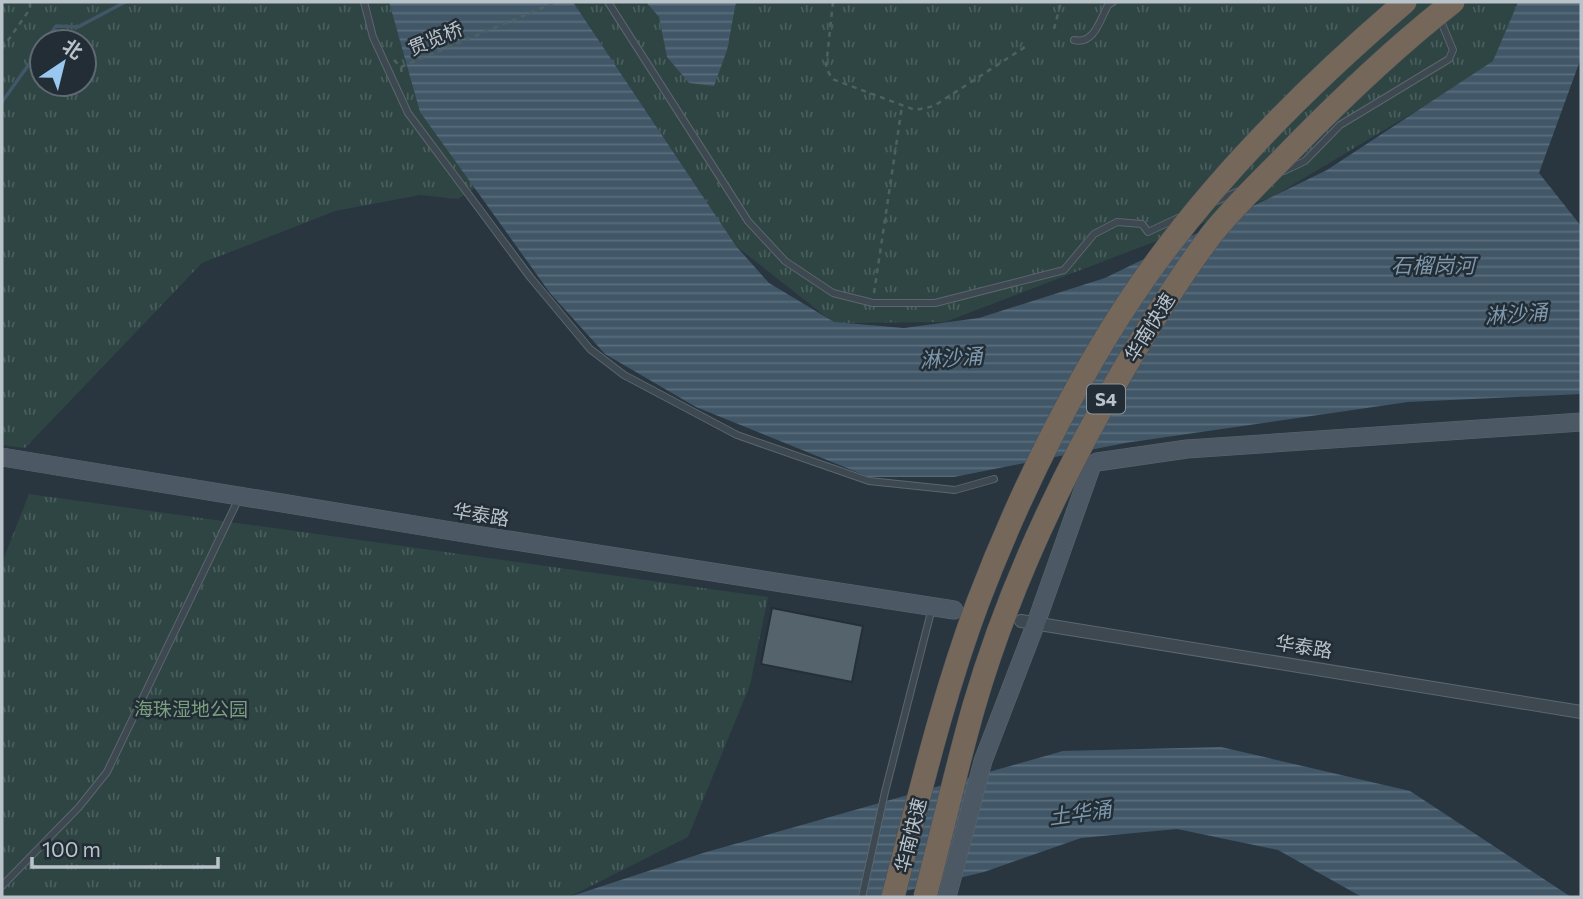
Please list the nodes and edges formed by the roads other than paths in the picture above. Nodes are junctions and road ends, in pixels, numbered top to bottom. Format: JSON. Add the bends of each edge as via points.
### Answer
{"nodes":[{"id":1,"x":365,"y":2,"type":"edge"},
{"id":2,"x":608,"y":2,"type":"edge"},
{"id":3,"x":1113,"y":2,"type":"edge"},
{"id":4,"x":1405,"y":2,"type":"edge"},
{"id":5,"x":1432,"y":2,"type":"edge"},
{"id":6,"x":1454,"y":2,"type":"edge"},
{"id":7,"x":1074,"y":40,"type":"dead end"},
{"id":8,"x":1581,"y":422,"type":"edge"},
{"id":9,"x":2,"y":457,"type":"edge"},
{"id":10,"x":994,"y":480,"type":"dead end"},
{"id":11,"x":240,"y":496,"type":"junction"},
{"id":12,"x":932,"y":606,"type":"junction"},
{"id":13,"x":954,"y":610,"type":"dead end"},
{"id":14,"x":1028,"y":622,"type":"junction"},
{"id":15,"x":1581,"y":712,"type":"edge"},
{"id":16,"x":2,"y":886,"type":"edge"},
{"id":17,"x":940,"y":896,"type":"edge"},
{"id":18,"x":862,"y":897,"type":"edge"},
{"id":19,"x":893,"y":897,"type":"edge"}],
"edges":[{"from":1,"to":10,"type":"lane","via":[[373,37],[408,113],[530,277],[590,349],[624,376],[737,435],[869,481],[956,490]]},
{"from":2,"to":5,"type":"lane","via":[[748,221],[785,261],[833,293],[873,303],[935,303],[1064,270],[1094,234],[1117,222],[1142,224],[1148,232],[1305,162],[1340,125],[1449,59],[1453,50]]},
{"from":3,"to":7,"type":"lane","via":[[1090,39]]},
{"from":4,"to":19,"type":"highway","name":"华南快速","number":"S4","bridge":true,"via":[[1278,121],[1207,197],[1126,305],[1086,374],[1053,435],[977,604],[946,695]]},
{"from":6,"to":17,"type":"highway","name":"华南快速","number":"S4","bridge":true,"via":[[1374,67],[1222,223],[1181,276],[1132,355],[1066,475],[1018,580],[974,705]]},
{"from":8,"to":14,"type":"street","via":[[1187,449],[1097,462]]},
{"from":9,"to":11,"type":"street","name":"华泰路"},
{"from":11,"to":12,"type":"street","name":"华泰路"},
{"from":11,"to":16,"type":"lane","via":[[107,772]]},
{"from":12,"to":13,"type":"street","name":"华泰路"},
{"from":12,"to":18,"type":"lane"},
{"from":14,"to":15,"type":"street","name":"华泰路"},
{"from":14,"to":17,"type":"street"}]}
